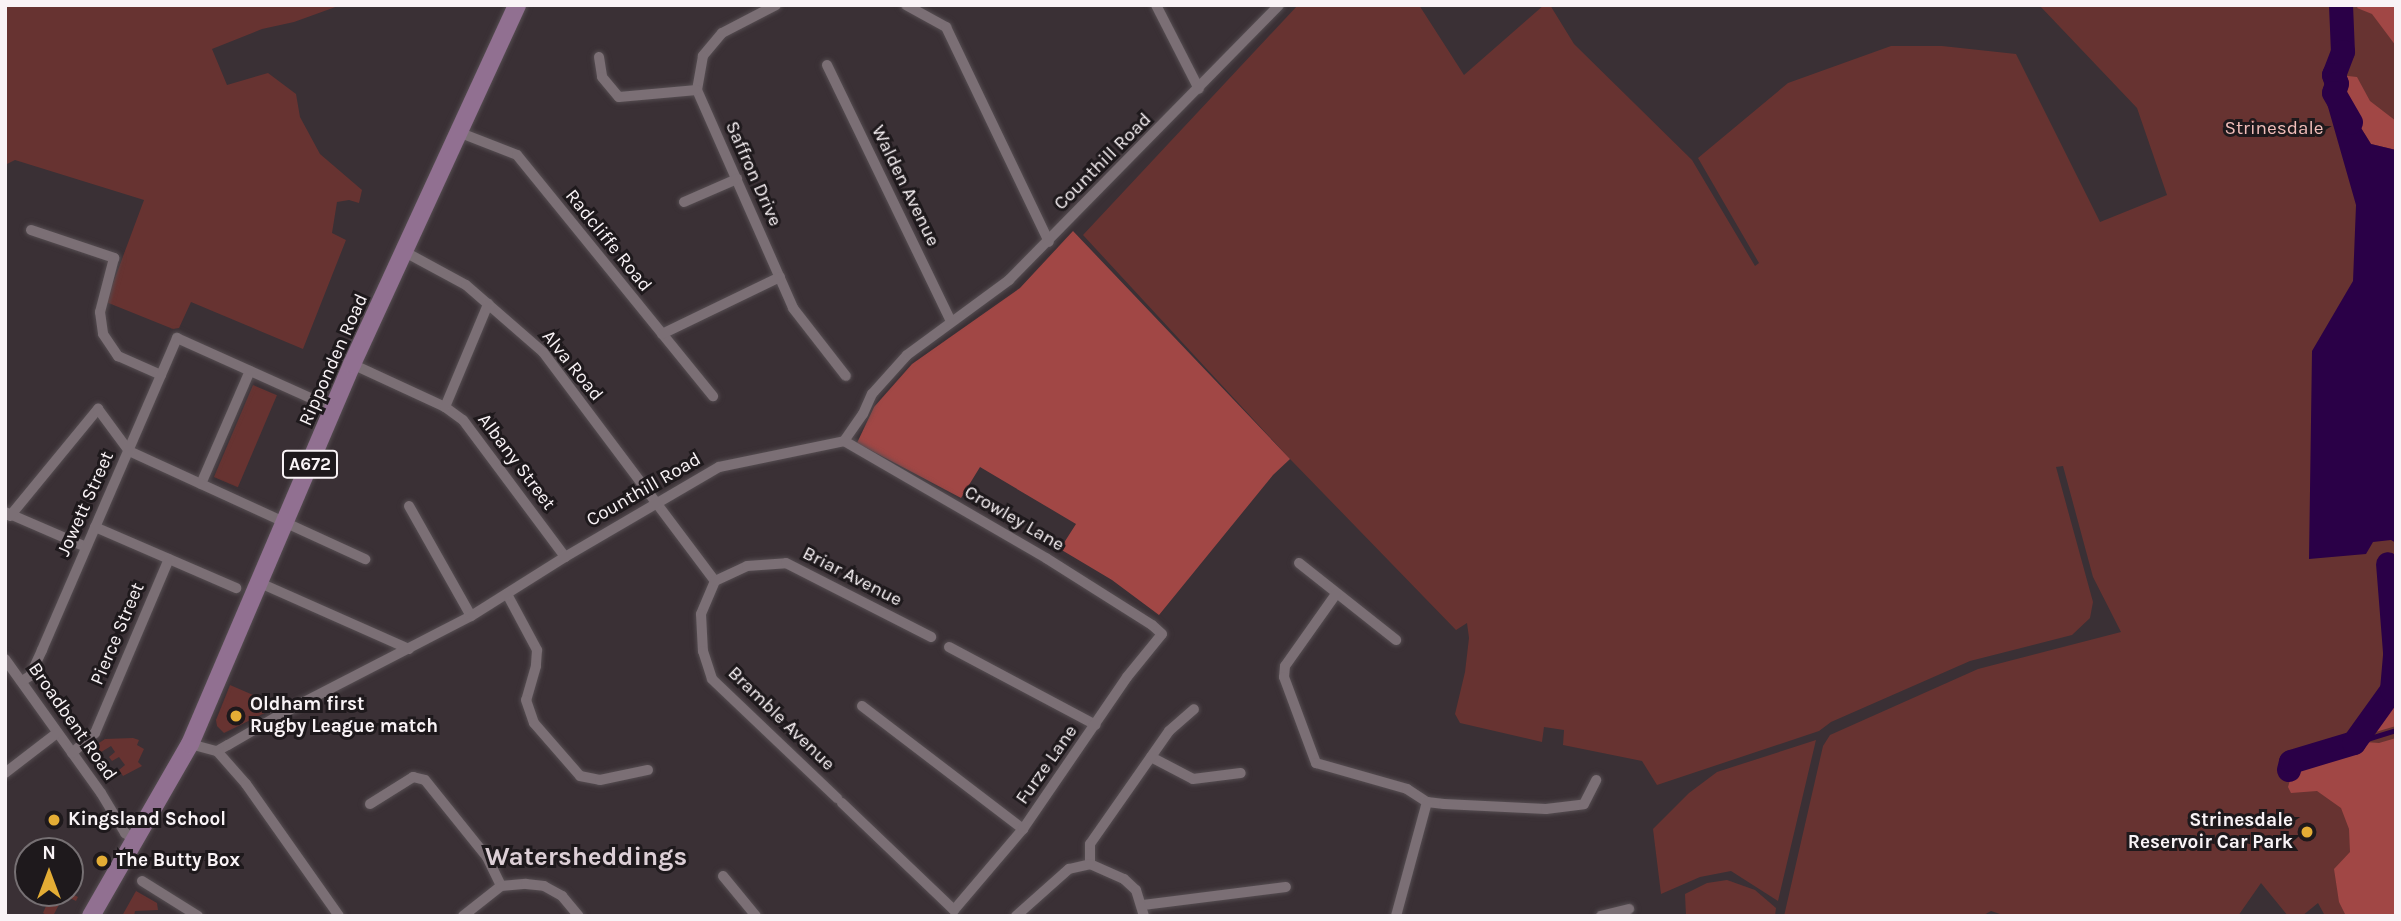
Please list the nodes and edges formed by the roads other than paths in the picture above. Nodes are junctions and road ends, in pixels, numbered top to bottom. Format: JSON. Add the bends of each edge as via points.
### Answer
{"nodes":[{"id":1,"x":517,"y":5,"type":"edge"},
{"id":2,"x":776,"y":5,"type":"edge"},
{"id":3,"x":906,"y":5,"type":"edge"},
{"id":4,"x":1156,"y":5,"type":"edge"},
{"id":5,"x":1279,"y":5,"type":"edge"},
{"id":6,"x":599,"y":57,"type":"dead end"},
{"id":7,"x":827,"y":65,"type":"dead end"},
{"id":8,"x":1199,"y":89,"type":"junction"},
{"id":9,"x":697,"y":90,"type":"junction"},
{"id":10,"x":458,"y":132,"type":"junction"},
{"id":11,"x":737,"y":179,"type":"junction"},
{"id":12,"x":684,"y":202,"type":"dead end"},
{"id":13,"x":31,"y":229,"type":"dead end"},
{"id":14,"x":1049,"y":242,"type":"junction"},
{"id":15,"x":405,"y":252,"type":"junction"},
{"id":16,"x":780,"y":277,"type":"junction"},
{"id":17,"x":488,"y":304,"type":"junction"},
{"id":18,"x":951,"y":321,"type":"junction"},
{"id":19,"x":662,"y":334,"type":"junction"},
{"id":20,"x":352,"y":365,"type":"junction"},
{"id":21,"x":250,"y":371,"type":"junction"},
{"id":22,"x":161,"y":375,"type":"junction"},
{"id":23,"x":846,"y":376,"type":"dead end"},
{"id":24,"x":713,"y":397,"type":"dead end"},
{"id":25,"x":445,"y":407,"type":"junction"},
{"id":26,"x":335,"y":409,"type":"junction"},
{"id":27,"x":844,"y":441,"type":"junction"},
{"id":28,"x":129,"y":451,"type":"junction"},
{"id":29,"x":201,"y":484,"type":"junction"},
{"id":30,"x":655,"y":503,"type":"junction"},
{"id":31,"x":408,"y":506,"type":"dead end"},
{"id":32,"x":7,"y":514,"type":"edge"},
{"id":33,"x":284,"y":523,"type":"junction"},
{"id":34,"x":96,"y":527,"type":"junction"},
{"id":35,"x":86,"y":547,"type":"junction"},
{"id":36,"x":565,"y":557,"type":"junction"},
{"id":37,"x":169,"y":559,"type":"junction"},
{"id":38,"x":365,"y":559,"type":"dead end"},
{"id":39,"x":1299,"y":563,"type":"dead end"},
{"id":40,"x":715,"y":581,"type":"junction"},
{"id":41,"x":260,"y":583,"type":"junction"},
{"id":42,"x":236,"y":588,"type":"dead end"},
{"id":43,"x":507,"y":594,"type":"junction"},
{"id":44,"x":1336,"y":594,"type":"junction"},
{"id":45,"x":471,"y":616,"type":"junction"},
{"id":46,"x":1162,"y":634,"type":"joint"},
{"id":47,"x":931,"y":637,"type":"dead end"},
{"id":48,"x":1396,"y":640,"type":"dead end"},
{"id":49,"x":949,"y":647,"type":"dead end"},
{"id":50,"x":409,"y":649,"type":"junction"},
{"id":51,"x":5,"y":659,"type":"edge"},
{"id":52,"x":22,"y":681,"type":"junction"},
{"id":53,"x":862,"y":706,"type":"dead end"},
{"id":54,"x":1194,"y":709,"type":"dead end"},
{"id":55,"x":1097,"y":725,"type":"junction"},
{"id":56,"x":57,"y":733,"type":"junction"},
{"id":57,"x":190,"y":744,"type":"junction"},
{"id":58,"x":217,"y":751,"type":"junction"},
{"id":59,"x":72,"y":752,"type":"junction"},
{"id":60,"x":1151,"y":757,"type":"junction"},
{"id":61,"x":648,"y":771,"type":"dead end"},
{"id":62,"x":5,"y":773,"type":"edge"},
{"id":63,"x":1241,"y":773,"type":"dead end"},
{"id":64,"x":1596,"y":780,"type":"dead end"},
{"id":65,"x":1427,"y":803,"type":"junction"},
{"id":66,"x":370,"y":804,"type":"dead end"},
{"id":67,"x":1023,"y":829,"type":"junction"},
{"id":68,"x":134,"y":839,"type":"junction"},
{"id":69,"x":1090,"y":864,"type":"junction"},
{"id":70,"x":723,"y":876,"type":"dead end"},
{"id":71,"x":142,"y":881,"type":"dead end"},
{"id":72,"x":501,"y":886,"type":"junction"},
{"id":73,"x":1286,"y":887,"type":"dead end"},
{"id":74,"x":1629,"y":909,"type":"dead end"},
{"id":75,"x":954,"y":910,"type":"joint"},
{"id":76,"x":1143,"y":910,"type":"edge"},
{"id":77,"x":1616,"y":914,"type":"edge"},
{"id":78,"x":91,"y":916,"type":"edge"},
{"id":79,"x":198,"y":916,"type":"edge"},
{"id":80,"x":339,"y":916,"type":"edge"},
{"id":81,"x":463,"y":916,"type":"edge"},
{"id":82,"x":579,"y":916,"type":"edge"},
{"id":83,"x":756,"y":916,"type":"edge"},
{"id":84,"x":1016,"y":916,"type":"edge"},
{"id":85,"x":1396,"y":916,"type":"edge"},
{"id":86,"x":1601,"y":916,"type":"edge"}],
"edges":[{"from":1,"to":10,"type":"main road","name":"Ripponden Road","number":"A672"},
{"from":2,"to":9,"type":"street","via":[[722,33],[703,56]]},
{"from":3,"to":14,"type":"street","via":[[946,27]]},
{"from":4,"to":8,"type":"street"},
{"from":5,"to":8,"type":"street","name":"Counthill Road"},
{"from":6,"to":9,"type":"street","via":[[601,77],[619,97]]},
{"from":7,"to":18,"type":"street","name":"Walden Avenue"},
{"from":8,"to":14,"type":"street","name":"Counthill Road"},
{"from":9,"to":11,"type":"street","name":"Saffron Drive"},
{"from":10,"to":15,"type":"main road","name":"Ripponden Road","number":"A672"},
{"from":10,"to":19,"type":"street","name":"Radcliffe Road","via":[[517,155]]},
{"from":11,"to":12,"type":"street"},
{"from":11,"to":16,"type":"street","name":"Saffron Drive"},
{"from":13,"to":22,"type":"street","via":[[114,258],[100,312],[103,334],[118,356]]},
{"from":14,"to":18,"type":"street","name":"Counthill Road","via":[[1009,280]]},
{"from":15,"to":17,"type":"street","name":"Alva Road","via":[[466,285]]},
{"from":15,"to":20,"type":"main road","name":"Ripponden Road","number":"A672"},
{"from":16,"to":19,"type":"street"},
{"from":16,"to":23,"type":"street","name":"Saffron Drive","via":[[793,308]]},
{"from":17,"to":25,"type":"street"},
{"from":17,"to":30,"type":"street","name":"Alva Road","via":[[543,352]]},
{"from":18,"to":27,"type":"street","name":"Counthill Road","via":[[888,374]]},
{"from":19,"to":24,"type":"street","name":"Radcliffe Road"},
{"from":20,"to":25,"type":"street","name":"Albany Street"},
{"from":20,"to":26,"type":"main road","name":"Ripponden Road","number":"A672"},
{"from":21,"to":22,"type":"street","name":"Jowett Street","via":[[177,338]]},
{"from":21,"to":26,"type":"street"},
{"from":21,"to":29,"type":"street"},
{"from":22,"to":28,"type":"street","name":"Jowett Street"},
{"from":25,"to":36,"type":"street","name":"Albany Street","via":[[463,420]]},
{"from":26,"to":33,"type":"main road","name":"Ripponden Road","number":"A672"},
{"from":27,"to":30,"type":"street","name":"Counthill Road","via":[[719,467]]},
{"from":27,"to":46,"type":"street","name":"Crowley Lane","via":[[1046,558]]},
{"from":28,"to":29,"type":"street"},
{"from":28,"to":32,"type":"street","via":[[98,409]]},
{"from":28,"to":34,"type":"street","name":"Jowett Street"},
{"from":29,"to":33,"type":"street"},
{"from":30,"to":36,"type":"street","name":"Counthill Road"},
{"from":30,"to":40,"type":"street","name":"Alva Road"},
{"from":31,"to":45,"type":"street"},
{"from":32,"to":35,"type":"street"},
{"from":33,"to":38,"type":"street"},
{"from":33,"to":41,"type":"main road","name":"Ripponden Road","number":"A672"},
{"from":34,"to":35,"type":"street","name":"Jowett Street"},
{"from":34,"to":37,"type":"street"},
{"from":35,"to":52,"type":"street","name":"Jowett Street","via":[[30,676]]},
{"from":36,"to":43,"type":"street","name":"Counthill Road"},
{"from":37,"to":42,"type":"street"},
{"from":37,"to":59,"type":"street","name":"Pierce Street","via":[[94,733]]},
{"from":39,"to":44,"type":"street"},
{"from":40,"to":47,"type":"street","name":"Briar Avenue","via":[[747,566],[786,563]]},
{"from":40,"to":75,"type":"street","name":"Bramble Avenue","via":[[701,614],[703,650],[712,679]]},
{"from":41,"to":50,"type":"street"},
{"from":41,"to":57,"type":"main road","name":"Ripponden Road","number":"A672"},
{"from":43,"to":45,"type":"street","name":"Counthill Road"},
{"from":43,"to":61,"type":"street","via":[[537,650],[526,700],[534,723],[580,776],[600,780]]},
{"from":44,"to":48,"type":"street"},
{"from":44,"to":65,"type":"street","via":[[1285,666],[1284,677],[1316,763],[1407,789]]},
{"from":45,"to":50,"type":"street","name":"Counthill Road"},
{"from":46,"to":55,"type":"street","name":"Furze Lane"},
{"from":49,"to":55,"type":"street"},
{"from":50,"to":58,"type":"street","name":"Counthill Road"},
{"from":51,"to":52,"type":"street","name":"Broadbent Road"},
{"from":52,"to":56,"type":"street","name":"Broadbent Road"},
{"from":53,"to":67,"type":"street"},
{"from":54,"to":60,"type":"street","via":[[1169,731]]},
{"from":55,"to":67,"type":"street","name":"Furze Lane"},
{"from":56,"to":59,"type":"street","name":"Broadbent Road"},
{"from":56,"to":62,"type":"street"},
{"from":57,"to":58,"type":"street"},
{"from":57,"to":68,"type":"main road","name":"Ripponden Road","number":"A672"},
{"from":58,"to":80,"type":"street","via":[[246,784]]},
{"from":59,"to":68,"type":"street","name":"Broadbent Road","via":[[125,833]]},
{"from":60,"to":63,"type":"street","via":[[1193,779]]},
{"from":60,"to":69,"type":"street","via":[[1090,844]]},
{"from":64,"to":65,"type":"street","via":[[1584,804],[1546,809]]},
{"from":65,"to":85,"type":"street"},
{"from":66,"to":72,"type":"street","via":[[413,777],[425,780],[487,857]]},
{"from":67,"to":75,"type":"street","name":"Furze Lane"},
{"from":68,"to":78,"type":"main road","name":"Ripponden Road","number":"A672"},
{"from":69,"to":76,"type":"street","via":[[1125,878],[1136,890]]},
{"from":69,"to":84,"type":"street","via":[[1069,869]]},
{"from":70,"to":83,"type":"street"},
{"from":71,"to":79,"type":"street"},
{"from":72,"to":81,"type":"street"},
{"from":72,"to":82,"type":"street","via":[[544,886],[562,896]]},
{"from":73,"to":76,"type":"street"},
{"from":74,"to":77,"type":"street"},
{"from":77,"to":86,"type":"street"}]}
